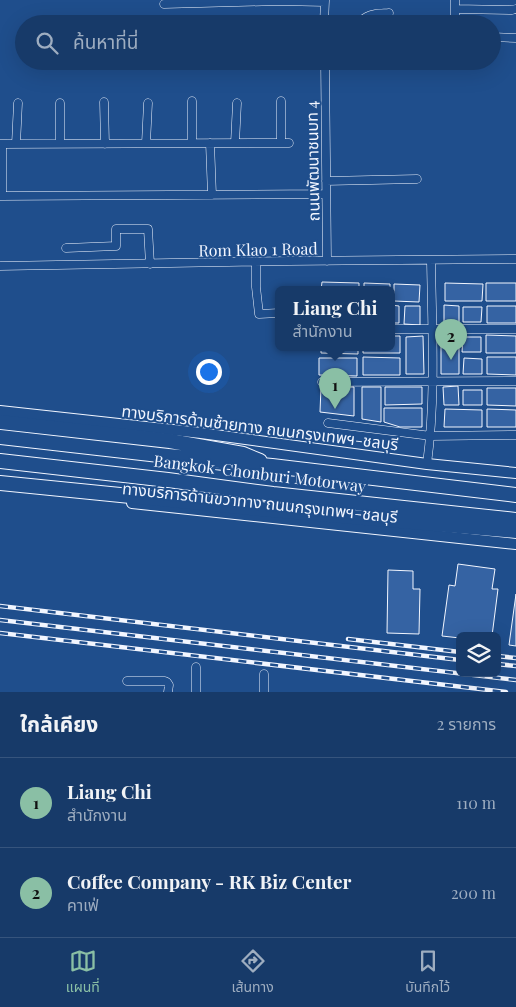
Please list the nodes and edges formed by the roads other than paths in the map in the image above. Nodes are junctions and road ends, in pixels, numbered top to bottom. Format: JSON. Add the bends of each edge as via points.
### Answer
{"nodes":[{"id":1,"x":325,"y":1,"type":"edge"},
{"id":2,"x":164,"y":4,"type":"dead end"},
{"id":3,"x":455,"y":4,"type":"edge"},
{"id":4,"x":516,"y":9,"type":"edge"},
{"id":5,"x":389,"y":12,"type":"dead end"},
{"id":6,"x":324,"y":15,"type":"edge"},
{"id":7,"x":369,"y":15,"type":"edge"},
{"id":8,"x":501,"y":37,"type":"edge"},
{"id":9,"x":516,"y":38,"type":"edge"},
{"id":10,"x":325,"y":70,"type":"edge"},
{"id":11,"x":192,"y":101,"type":"dead end"},
{"id":12,"x":104,"y":102,"type":"dead end"},
{"id":13,"x":281,"y":102,"type":"dead end"},
{"id":14,"x":18,"y":103,"type":"dead end"},
{"id":15,"x":60,"y":103,"type":"dead end"},
{"id":16,"x":148,"y":103,"type":"dead end"},
{"id":17,"x":237,"y":103,"type":"dead end"},
{"id":18,"x":146,"y":143,"type":"junction"},
{"id":19,"x":192,"y":143,"type":"junction"},
{"id":20,"x":210,"y":143,"type":"junction"},
{"id":21,"x":235,"y":143,"type":"junction"},
{"id":22,"x":1,"y":144,"type":"edge"},
{"id":23,"x":16,"y":144,"type":"junction"},
{"id":24,"x":60,"y":144,"type":"junction"},
{"id":25,"x":105,"y":144,"type":"junction"},
{"id":26,"x":417,"y":179,"type":"dead end"},
{"id":27,"x":326,"y":181,"type":"junction"},
{"id":28,"x":326,"y":194,"type":"junction"},
{"id":29,"x":212,"y":195,"type":"junction"},
{"id":30,"x":1,"y":196,"type":"edge"},
{"id":31,"x":66,"y":248,"type":"dead end"},
{"id":32,"x":516,"y":259,"type":"edge"},
{"id":33,"x":431,"y":260,"type":"junction"},
{"id":34,"x":327,"y":261,"type":"junction"},
{"id":35,"x":256,"y":262,"type":"junction"},
{"id":36,"x":150,"y":264,"type":"junction"},
{"id":37,"x":0,"y":266,"type":"edge"},
{"id":38,"x":275,"y":313,"type":"edge"},
{"id":39,"x":395,"y":329,"type":"edge"},
{"id":40,"x":432,"y":329,"type":"junction"},
{"id":41,"x":516,"y":329,"type":"edge"},
{"id":42,"x":433,"y":381,"type":"junction"},
{"id":43,"x":516,"y":381,"type":"edge"},
{"id":44,"x":322,"y":382,"type":"dead end"},
{"id":45,"x":0,"y":411,"type":"edge"},
{"id":46,"x":0,"y":422,"type":"edge"},
{"id":47,"x":328,"y":423,"type":"dead end"},
{"id":48,"x":516,"y":435,"type":"edge"},
{"id":49,"x":431,"y":436,"type":"junction"},
{"id":50,"x":0,"y":437,"type":"edge"},
{"id":51,"x":0,"y":461,"type":"edge"},
{"id":52,"x":427,"y":464,"type":"junction"},
{"id":53,"x":272,"y":466,"type":"junction"},
{"id":54,"x":516,"y":473,"type":"edge"},
{"id":55,"x":0,"y":474,"type":"edge"},
{"id":56,"x":0,"y":483,"type":"edge"},
{"id":57,"x":0,"y":489,"type":"edge"},
{"id":58,"x":273,"y":494,"type":"junction"},
{"id":59,"x":516,"y":495,"type":"edge"},
{"id":60,"x":516,"y":520,"type":"edge"},
{"id":61,"x":516,"y":531,"type":"edge"},
{"id":62,"x":516,"y":544,"type":"edge"},
{"id":63,"x":196,"y":667,"type":"dead end"},
{"id":64,"x":264,"y":674,"type":"dead end"},
{"id":65,"x":127,"y":681,"type":"dead end"},
{"id":66,"x":168,"y":692,"type":"edge"},
{"id":67,"x":196,"y":692,"type":"edge"},
{"id":68,"x":264,"y":692,"type":"edge"}],
"edges":[{"from":1,"to":2,"type":"street"},
{"from":1,"to":6,"type":"street"},
{"from":3,"to":4,"type":"street"},
{"from":5,"to":7,"type":"street"},
{"from":8,"to":9,"type":"street"},
{"from":10,"to":27,"type":"street","name":"ถนนพัฒนาชนบท 4"},
{"from":11,"to":19,"type":"street"},
{"from":12,"to":25,"type":"street"},
{"from":13,"to":21,"type":"street","via":[[285,143]]},
{"from":14,"to":23,"type":"street"},
{"from":15,"to":24,"type":"street"},
{"from":16,"to":18,"type":"street"},
{"from":17,"to":21,"type":"street"},
{"from":18,"to":19,"type":"street"},
{"from":18,"to":25,"type":"street"},
{"from":19,"to":20,"type":"street"},
{"from":20,"to":21,"type":"street"},
{"from":20,"to":29,"type":"street"},
{"from":22,"to":23,"type":"street"},
{"from":22,"to":30,"type":"street"},
{"from":23,"to":24,"type":"street"},
{"from":24,"to":25,"type":"street"},
{"from":26,"to":27,"type":"street"},
{"from":27,"to":28,"type":"street","name":"ถนนพัฒนาชนบท 4"},
{"from":28,"to":29,"type":"street"},
{"from":28,"to":34,"type":"street","name":"ถนนพัฒนาชนบท 4"},
{"from":29,"to":30,"type":"street"},
{"from":31,"to":36,"type":"street","via":[[116,246],[116,229],[148,229]]},
{"from":32,"to":33,"type":"street","name":"Rom Klao 1 Road"},
{"from":33,"to":34,"type":"street","name":"Rom Klao 1 Road"},
{"from":33,"to":40,"type":"street"},
{"from":34,"to":35,"type":"street","name":"Rom Klao 1 Road"},
{"from":35,"to":36,"type":"street","name":"Rom Klao 1 Road"},
{"from":35,"to":38,"type":"street","via":[[259,314]]},
{"from":36,"to":37,"type":"street","name":"Rom Klao 1 Road"},
{"from":39,"to":40,"type":"street"},
{"from":40,"to":41,"type":"street"},
{"from":40,"to":42,"type":"street"},
{"from":42,"to":43,"type":"street"},
{"from":42,"to":44,"type":"street"},
{"from":42,"to":49,"type":"street"},
{"from":45,"to":52,"type":"main road","name":"ทางบริการด้านซ้ายทาง ถนนกรุงเทพฯ-ชลบุรี","via":[[201,433]]},
{"from":46,"to":53,"type":"highway","via":[[170,441],[243,454]]},
{"from":47,"to":49,"type":"street"},
{"from":48,"to":49,"type":"street"},
{"from":49,"to":52,"type":"street"},
{"from":50,"to":53,"type":"highway","name":"Bangkok-Chonburi Motorway"},
{"from":51,"to":58,"type":"highway","name":"Bangkok-Chonburi Motorway"},
{"from":52,"to":54,"type":"main road","name":"ทางบริการด้านซ้ายทาง ถนนกรุงเทพฯ-ชลบุรี"},
{"from":53,"to":59,"type":"highway","name":"Bangkok-Chonburi Motorway"},
{"from":55,"to":58,"type":"highway","via":[[238,498]]},
{"from":56,"to":61,"type":"highway"},
{"from":57,"to":62,"type":"main road","name":"ทางบริการด้านขวาทาง ถนนกรุงเทพฯ-ชลบุรี"},
{"from":58,"to":60,"type":"highway","name":"Bangkok-Chonburi Motorway"},
{"from":63,"to":67,"type":"street"},
{"from":64,"to":68,"type":"street"},
{"from":65,"to":66,"type":"street","via":[[165,681]]}]}
